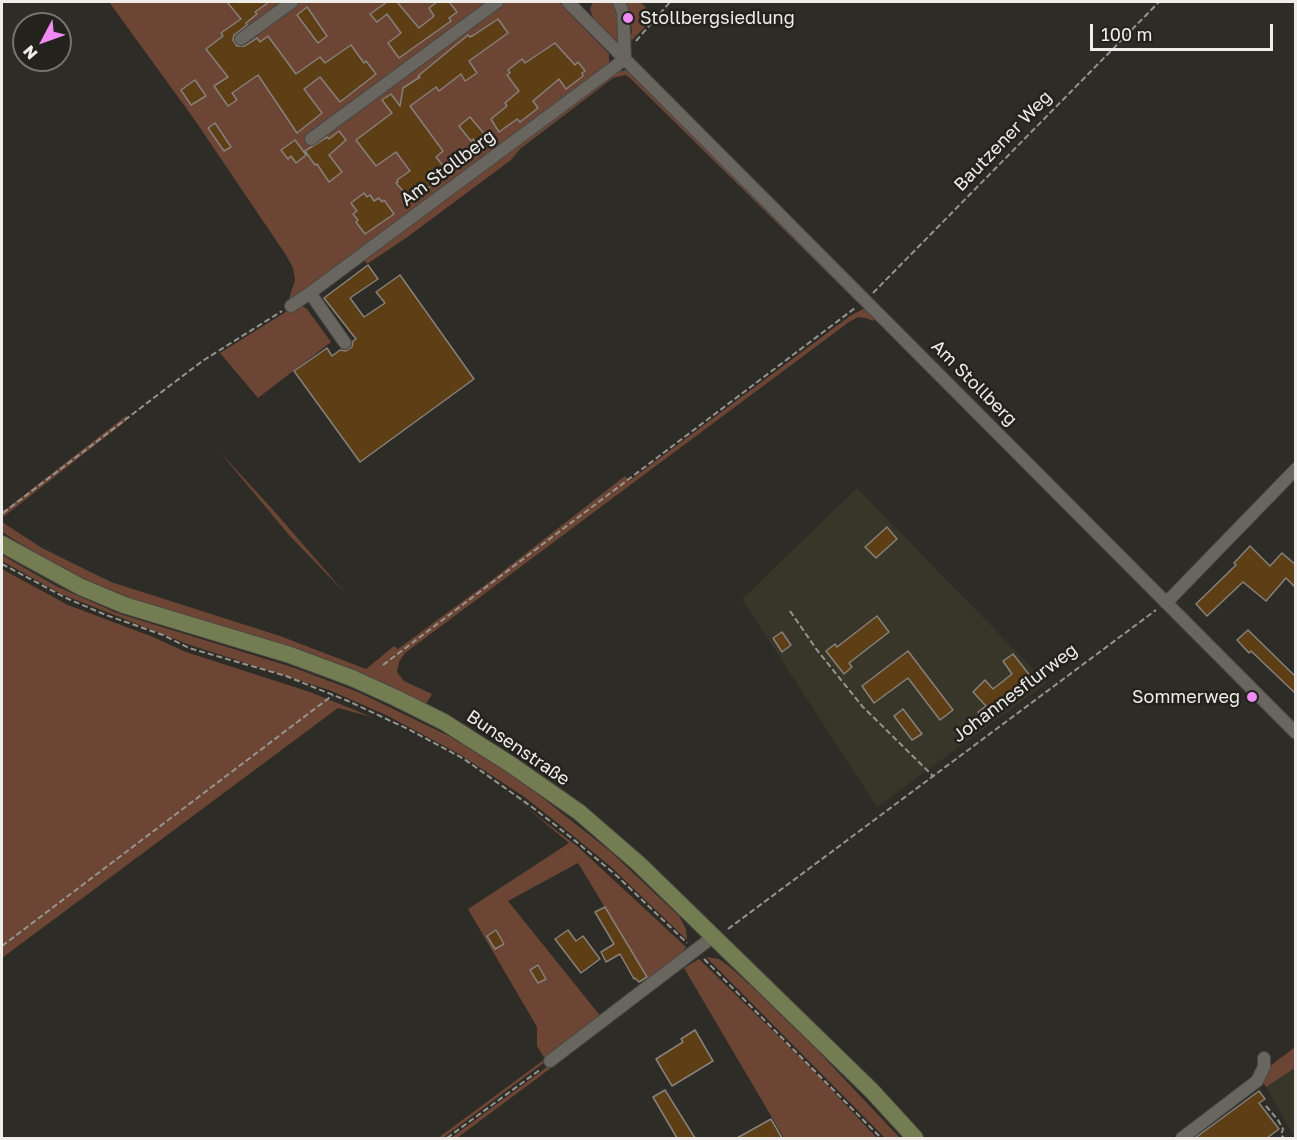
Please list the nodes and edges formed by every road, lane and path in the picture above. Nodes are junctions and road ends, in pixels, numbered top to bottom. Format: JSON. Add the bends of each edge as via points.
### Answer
{"nodes":[{"id":1,"x":292,"y":2,"type":"edge"},
{"id":2,"x":496,"y":2,"type":"edge"},
{"id":3,"x":568,"y":2,"type":"edge"},
{"id":4,"x":585,"y":2,"type":"edge"},
{"id":5,"x":619,"y":2,"type":"edge"},
{"id":6,"x":670,"y":2,"type":"edge"},
{"id":7,"x":1159,"y":2,"type":"edge"},
{"id":8,"x":585,"y":18,"type":"junction"},
{"id":9,"x":242,"y":39,"type":"dead end"},
{"id":10,"x":626,"y":52,"type":"junction"},
{"id":11,"x":312,"y":139,"type":"dead end"},
{"id":12,"x":310,"y":293,"type":"junction"},
{"id":13,"x":867,"y":300,"type":"junction"},
{"id":14,"x":291,"y":306,"type":"joint"},
{"id":15,"x":345,"y":344,"type":"dead end"},
{"id":16,"x":1296,"y":469,"type":"edge"},
{"id":17,"x":3,"y":513,"type":"edge"},
{"id":18,"x":2,"y":544,"type":"edge"},
{"id":19,"x":2,"y":564,"type":"edge"},
{"id":20,"x":1166,"y":603,"type":"junction"},
{"id":21,"x":790,"y":611,"type":"dead end"},
{"id":22,"x":383,"y":665,"type":"dead end"},
{"id":23,"x":333,"y":695,"type":"junction"},
{"id":24,"x":1295,"y":732,"type":"edge"},
{"id":25,"x":934,"y":777,"type":"junction"},
{"id":26,"x":719,"y":933,"type":"junction"},
{"id":27,"x":2,"y":946,"type":"edge"},
{"id":28,"x":695,"y":951,"type":"junction"},
{"id":29,"x":1264,"y":1058,"type":"dead end"},
{"id":30,"x":550,"y":1062,"type":"joint"},
{"id":31,"x":1266,"y":1106,"type":"dead end"},
{"id":32,"x":447,"y":1138,"type":"edge"},
{"id":33,"x":881,"y":1138,"type":"edge"},
{"id":34,"x":915,"y":1138,"type":"edge"},
{"id":35,"x":1182,"y":1138,"type":"edge"},
{"id":36,"x":1284,"y":1138,"type":"edge"}],
"edges":[{"from":1,"to":9,"type":"street"},
{"from":2,"to":11,"type":"street"},
{"from":3,"to":8,"type":"street","name":"Am Stollberg"},
{"from":4,"to":8,"type":"street"},
{"from":5,"to":10,"type":"street"},
{"from":6,"to":10,"type":"path"},
{"from":7,"to":13,"type":"path","name":"Bautzener Weg"},
{"from":8,"to":10,"type":"street","name":"Am Stollberg"},
{"from":10,"to":12,"type":"street","name":"Am Stollberg"},
{"from":10,"to":13,"type":"street","name":"Am Stollberg"},
{"from":12,"to":14,"type":"street","name":"Am Stollberg"},
{"from":12,"to":15,"type":"street"},
{"from":13,"to":20,"type":"street","name":"Am Stollberg"},
{"from":13,"to":22,"type":"path","name":"Bautzener Weg"},
{"from":14,"to":17,"type":"path","via":[[204,360]]},
{"from":16,"to":20,"type":"street"},
{"from":18,"to":26,"type":"main road","name":"Bunsenstraße","via":[[81,587],[124,605],[290,655],[361,682],[444,722],[579,812]]},
{"from":19,"to":23,"type":"path","via":[[66,598],[189,648],[286,676]]},
{"from":20,"to":24,"type":"street","name":"Am Stollberg"},
{"from":20,"to":25,"type":"path","name":"Johannesflurweg"},
{"from":21,"to":25,"type":"path","via":[[862,706]]},
{"from":23,"to":27,"type":"path"},
{"from":23,"to":28,"type":"path","via":[[464,759],[532,807],[616,876]]},
{"from":25,"to":26,"type":"path","name":"Johannesflurweg"},
{"from":26,"to":28,"type":"street"},
{"from":26,"to":34,"type":"main road","name":"Bunsenstraße"},
{"from":28,"to":30,"type":"street"},
{"from":28,"to":33,"type":"path"},
{"from":29,"to":35,"type":"street","via":[[1257,1081]]},
{"from":30,"to":32,"type":"path"},
{"from":31,"to":36,"type":"path","via":[[1278,1120]]}]}
